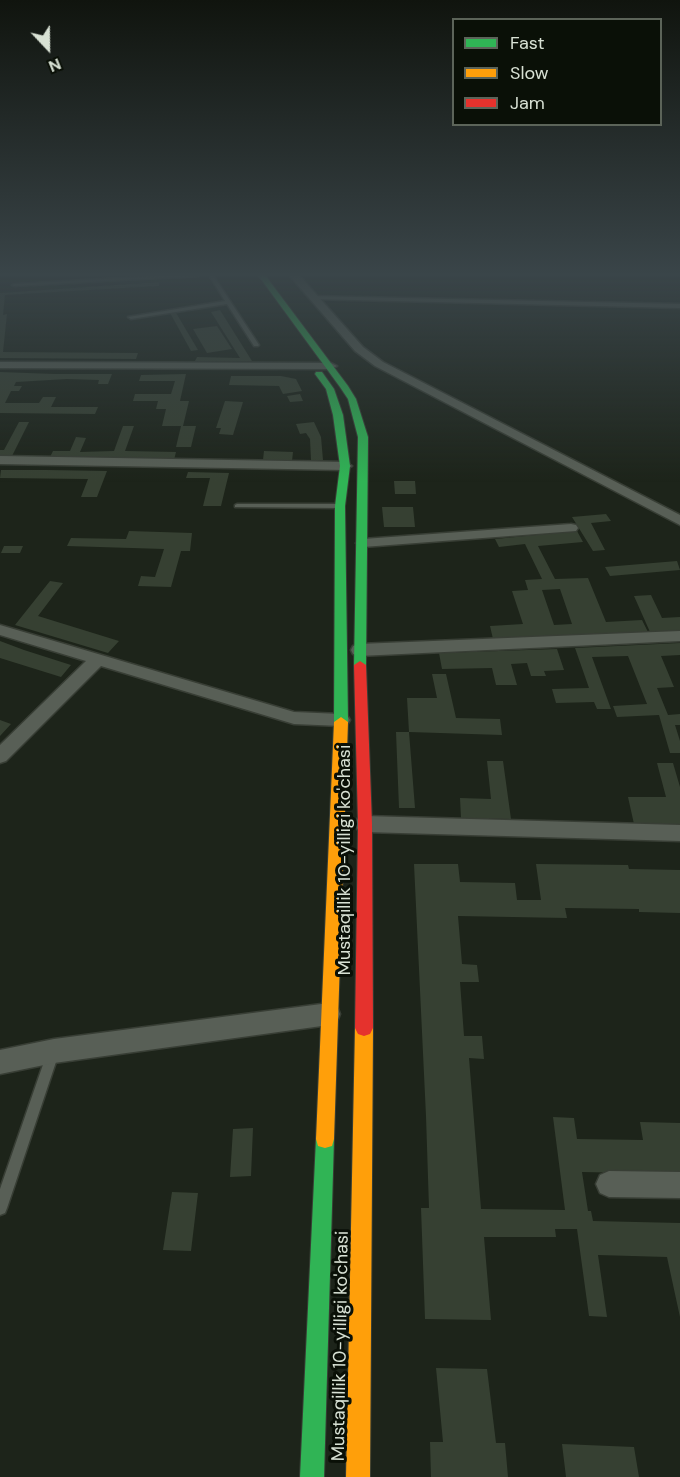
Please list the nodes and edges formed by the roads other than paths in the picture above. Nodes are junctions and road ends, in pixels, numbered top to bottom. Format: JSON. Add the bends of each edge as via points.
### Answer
{"nodes":[{"id":1,"x":298,"y":344,"type":"edge"},
{"id":2,"x":314,"y":344,"type":"edge"},
{"id":3,"x":355,"y":344,"type":"edge"},
{"id":4,"x":0,"y":365,"type":"edge"},
{"id":5,"x":314,"y":366,"type":"junction"},
{"id":6,"x":331,"y":366,"type":"junction"},
{"id":7,"x":0,"y":460,"type":"edge"},
{"id":8,"x":345,"y":466,"type":"junction"},
{"id":9,"x":237,"y":506,"type":"dead end"},
{"id":10,"x":340,"y":507,"type":"junction"},
{"id":11,"x":665,"y":513,"type":"junction"},
{"id":12,"x":680,"y":513,"type":"edge"},
{"id":13,"x":680,"y":521,"type":"edge"},
{"id":14,"x":571,"y":528,"type":"dead end"},
{"id":15,"x":363,"y":543,"type":"junction"},
{"id":16,"x":0,"y":630,"type":"edge"},
{"id":17,"x":680,"y":636,"type":"edge"},
{"id":18,"x":359,"y":650,"type":"junction"},
{"id":19,"x":97,"y":660,"type":"junction"},
{"id":20,"x":341,"y":720,"type":"junction"},
{"id":21,"x":0,"y":756,"type":"edge"},
{"id":22,"x":365,"y":824,"type":"junction"},
{"id":23,"x":680,"y":833,"type":"edge"},
{"id":24,"x":329,"y":1014,"type":"junction"},
{"id":25,"x":54,"y":1051,"type":"junction"},
{"id":26,"x":0,"y":1062,"type":"edge"},
{"id":27,"x":609,"y":1184,"type":"dead end"},
{"id":28,"x":680,"y":1185,"type":"edge"},
{"id":29,"x":0,"y":1208,"type":"edge"},
{"id":30,"x":312,"y":1477,"type":"edge"},
{"id":31,"x":358,"y":1477,"type":"edge"}],
"edges":[{"from":1,"to":5,"type":"main road","name":"Mustaqillik 10-yilligi ko'chasi"},
{"from":2,"to":6,"type":"main road","name":"Mustaqillik 10-yilligi ko'chasi"},
{"from":3,"to":11,"type":"street","via":[[379,364]]},
{"from":4,"to":5,"type":"street"},
{"from":5,"to":6,"type":"street"},
{"from":5,"to":8,"type":"main road","name":"Mustaqillik 10-yilligi ko'chasi","via":[[330,390],[338,415]]},
{"from":6,"to":15,"type":"main road","name":"Mustaqillik 10-yilligi ko'chasi","via":[[352,399],[363,437]]},
{"from":7,"to":8,"type":"street"},
{"from":8,"to":10,"type":"main road","name":"Mustaqillik 10-yilligi ko'chasi"},
{"from":9,"to":10,"type":"lane"},
{"from":10,"to":20,"type":"main road","name":"Mustaqillik 10-yilligi ko'chasi"},
{"from":11,"to":12,"type":"lane"},
{"from":11,"to":13,"type":"street"},
{"from":14,"to":15,"type":"street"},
{"from":15,"to":18,"type":"main road","name":"Mustaqillik 10-yilligi ko'chasi"},
{"from":16,"to":19,"type":"street"},
{"from":17,"to":18,"type":"street"},
{"from":18,"to":22,"type":"main road","name":"Mustaqillik 10-yilligi ko'chasi"},
{"from":19,"to":20,"type":"street","via":[[294,718]]},
{"from":19,"to":21,"type":"street"},
{"from":20,"to":24,"type":"main road","name":"Mustaqillik 10-yilligi ko'chasi"},
{"from":22,"to":23,"type":"street"},
{"from":22,"to":31,"type":"main road","name":"Mustaqillik 10-yilligi ko'chasi"},
{"from":24,"to":25,"type":"street"},
{"from":24,"to":30,"type":"main road","name":"Mustaqillik 10-yilligi ko'chasi"},
{"from":25,"to":26,"type":"street"},
{"from":25,"to":29,"type":"lane"},
{"from":27,"to":28,"type":"street"}]}
